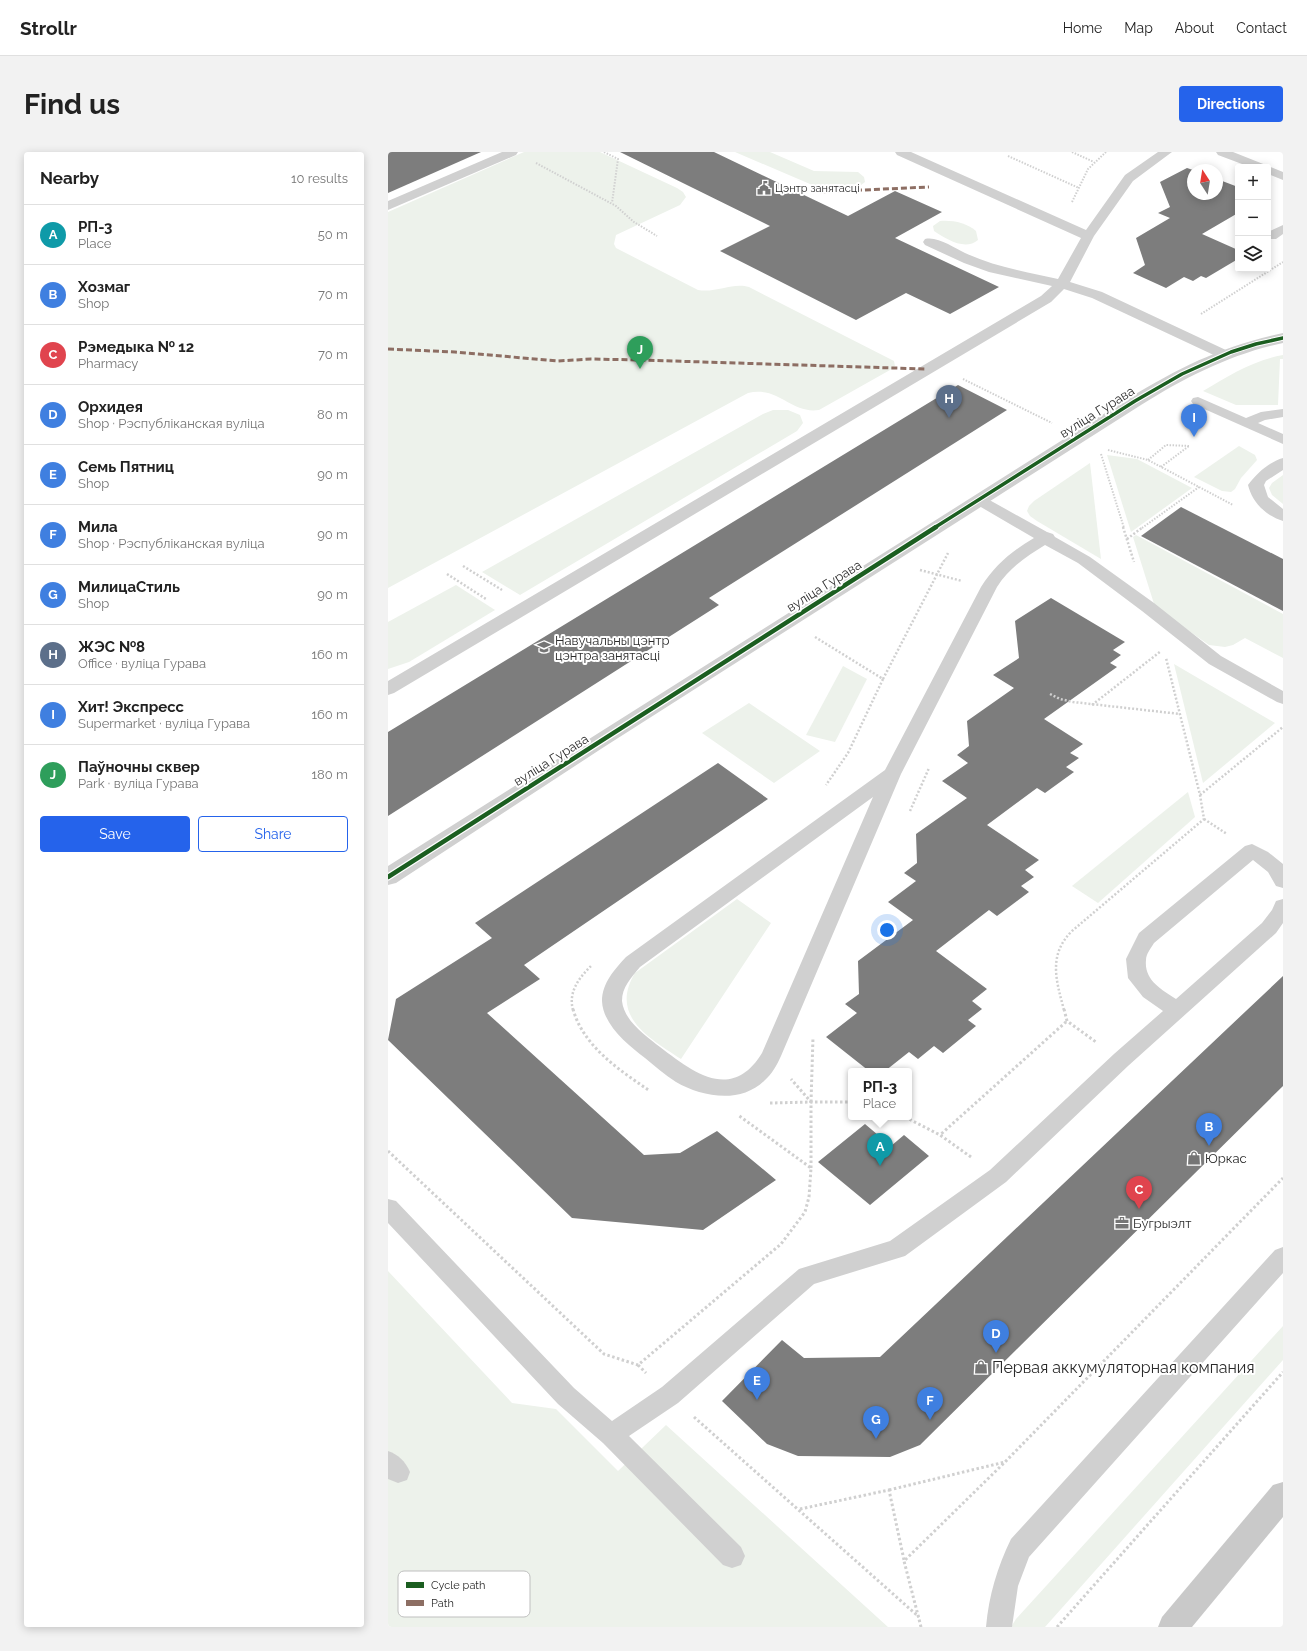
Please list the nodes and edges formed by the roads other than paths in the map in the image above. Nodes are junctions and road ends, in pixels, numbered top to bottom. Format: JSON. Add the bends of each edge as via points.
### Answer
{"nodes":[{"id":1,"x":512,"y":152,"type":"edge"},
{"id":2,"x":901,"y":152,"type":"edge"},
{"id":3,"x":1166,"y":152,"type":"edge"},
{"id":4,"x":1222,"y":152,"type":"edge"},
{"id":5,"x":1253,"y":164,"type":"edge"},
{"id":6,"x":1271,"y":171,"type":"edge"},
{"id":7,"x":1283,"y":176,"type":"edge"},
{"id":8,"x":388,"y":206,"type":"edge"},
{"id":9,"x":1283,"y":229,"type":"edge"},
{"id":10,"x":1088,"y":236,"type":"junction"},
{"id":11,"x":1271,"y":236,"type":"dead end"},
{"id":12,"x":930,"y":242,"type":"dead end"},
{"id":13,"x":1062,"y":284,"type":"junction"},
{"id":14,"x":1283,"y":338,"type":"edge"},
{"id":15,"x":1223,"y":354,"type":"junction"},
{"id":16,"x":1198,"y":401,"type":"dead end"},
{"id":17,"x":1283,"y":413,"type":"edge"},
{"id":18,"x":1247,"y":423,"type":"junction"},
{"id":19,"x":1283,"y":440,"type":"edge"},
{"id":20,"x":1283,"y":463,"type":"edge"},
{"id":21,"x":979,"y":500,"type":"junction"},
{"id":22,"x":1283,"y":516,"type":"edge"},
{"id":23,"x":1047,"y":537,"type":"junction"},
{"id":24,"x":388,"y":689,"type":"edge"},
{"id":25,"x":1283,"y":698,"type":"edge"},
{"id":26,"x":892,"y":774,"type":"junction"},
{"id":27,"x":388,"y":877,"type":"edge"},
{"id":28,"x":1283,"y":881,"type":"edge"},
{"id":29,"x":1283,"y":906,"type":"edge"},
{"id":30,"x":1177,"y":1010,"type":"junction"},
{"id":31,"x":388,"y":1208,"type":"edge"},
{"id":32,"x":1283,"y":1257,"type":"edge"},
{"id":33,"x":611,"y":1435,"type":"junction"},
{"id":34,"x":1283,"y":1495,"type":"edge"},
{"id":35,"x":732,"y":1556,"type":"dead end"},
{"id":36,"x":999,"y":1627,"type":"edge"},
{"id":37,"x":1172,"y":1627,"type":"edge"}],
"edges":[{"from":1,"to":8,"type":"lane"},
{"from":2,"to":10,"type":"lane"},
{"from":3,"to":10,"type":"lane","via":[[1129,178]]},
{"from":4,"to":5,"type":"lane"},
{"from":6,"to":7,"type":"lane"},
{"from":9,"to":11,"type":"lane"},
{"from":10,"to":13,"type":"lane"},
{"from":12,"to":13,"type":"lane","via":[[994,269]]},
{"from":13,"to":15,"type":"lane","via":[[1109,299]]},
{"from":13,"to":24,"type":"lane","via":[[1037,305]]},
{"from":14,"to":15,"type":"street","name":"вуліца Гурава"},
{"from":15,"to":21,"type":"street","name":"вуліца Гурава","via":[[1153,391]]},
{"from":16,"to":18,"type":"lane"},
{"from":17,"to":18,"type":"lane","via":[[1261,416]]},
{"from":18,"to":19,"type":"lane"},
{"from":20,"to":22,"type":"lane","via":[[1261,478],[1256,485],[1262,501]]},
{"from":21,"to":23,"type":"lane"},
{"from":21,"to":27,"type":"street","name":"вуліца Гурава"},
{"from":23,"to":25,"type":"lane","via":[[1084,560],[1215,660]]},
{"from":23,"to":26,"type":"lane","via":[[1011,559],[994,578]]},
{"from":26,"to":26,"type":"lane","via":[[633,962],[620,977],[613,992],[614,1009],[633,1038],[681,1075],[708,1087],[740,1085],[754,1078],[763,1069],[771,1056]]},
{"from":28,"to":30,"type":"lane","via":[[1270,862],[1252,851],[1146,938],[1136,959],[1138,978],[1150,992]]},
{"from":29,"to":30,"type":"lane","via":[[1269,928]]},
{"from":30,"to":33,"type":"lane","via":[[998,1176],[897,1248],[807,1276],[670,1395]]},
{"from":31,"to":33,"type":"lane","via":[[566,1396]]},
{"from":32,"to":36,"type":"lane","via":[[1020,1548],[1008,1571],[1001,1598]]},
{"from":33,"to":35,"type":"lane"},
{"from":34,"to":37,"type":"main road"}]}
